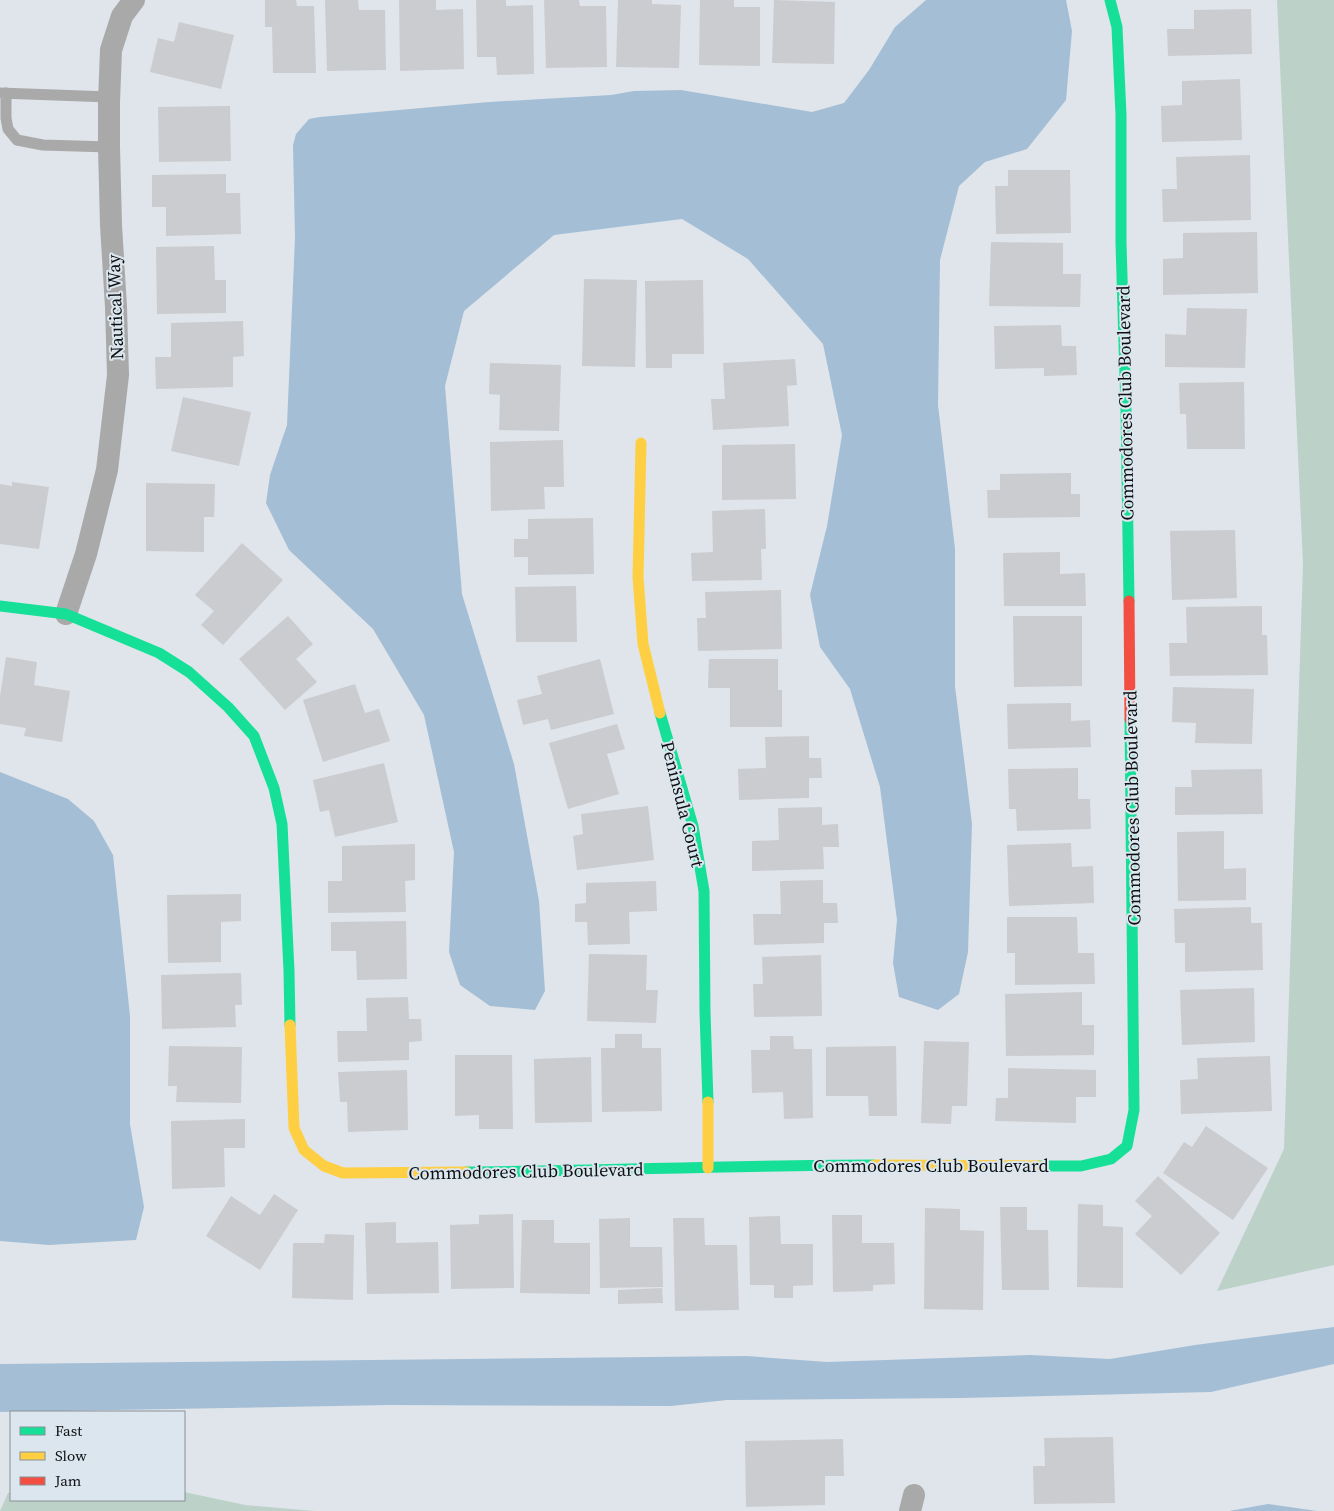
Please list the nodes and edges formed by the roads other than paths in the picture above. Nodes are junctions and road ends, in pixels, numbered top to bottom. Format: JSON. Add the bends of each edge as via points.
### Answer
{"nodes":[{"id":1,"x":134,"y":0,"type":"edge"},
{"id":2,"x":1110,"y":0,"type":"edge"},
{"id":3,"x":3,"y":93,"type":"edge"},
{"id":4,"x":109,"y":97,"type":"junction"},
{"id":5,"x":109,"y":147,"type":"junction"},
{"id":6,"x":641,"y":443,"type":"dead end"},
{"id":7,"x":0,"y":606,"type":"edge"},
{"id":8,"x":66,"y":614,"type":"junction"},
{"id":9,"x":708,"y":1168,"type":"junction"}],
"edges":[{"from":1,"to":4,"type":"street","name":"Nautical Way","via":[[122,16],[111,50]]},
{"from":2,"to":9,"type":"street","name":"Commodores Club Boulevard","via":[[1117,27],[1121,115],[1126,410],[1134,988],[1134,1110],[1126,1146],[1112,1159],[1081,1166],[770,1165]]},
{"from":3,"to":4,"type":"lane"},
{"from":3,"to":5,"type":"lane","via":[[8,129],[17,140],[43,146]]},
{"from":4,"to":5,"type":"street","name":"Nautical Way"},
{"from":5,"to":8,"type":"street","name":"Nautical Way","via":[[118,375],[107,470],[86,554]]},
{"from":6,"to":9,"type":"street","name":"Peninsula Court","via":[[638,577],[643,644],[692,826],[704,891]]},
{"from":7,"to":8,"type":"street","name":"Commodores Club Boulevard"},
{"from":8,"to":9,"type":"street","name":"Commodores Club Boulevard","via":[[159,652],[189,672],[254,736],[274,788],[282,824],[294,1128],[304,1150],[324,1166],[343,1173]]}]}
